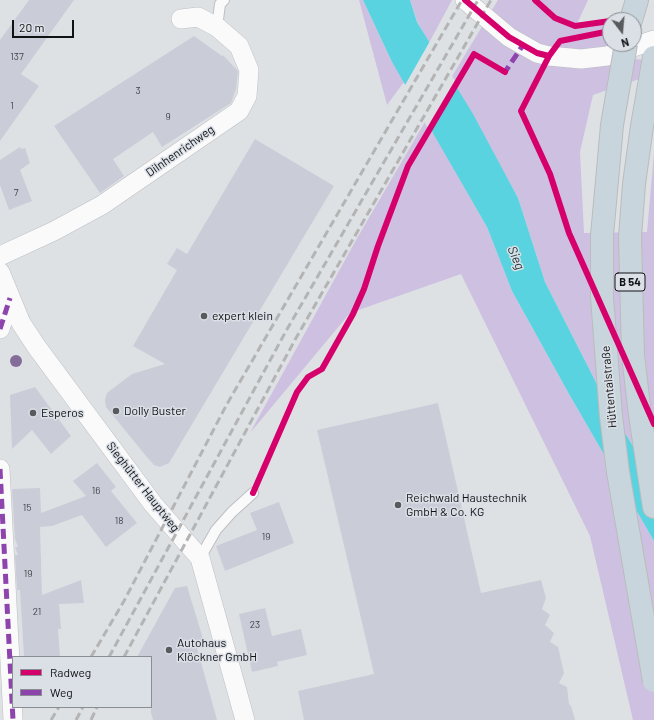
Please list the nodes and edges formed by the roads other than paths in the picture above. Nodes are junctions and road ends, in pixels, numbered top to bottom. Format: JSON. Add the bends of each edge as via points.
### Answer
{"nodes":[{"id":1,"x":224,"y":0,"type":"edge"},
{"id":2,"x":465,"y":0,"type":"edge"},
{"id":3,"x":636,"y":0,"type":"edge"},
{"id":4,"x":634,"y":12,"type":"edge"},
{"id":5,"x":181,"y":19,"type":"dead end"},
{"id":6,"x":217,"y":27,"type":"junction"},
{"id":7,"x":654,"y":40,"type":"edge"},
{"id":8,"x":625,"y":52,"type":"edge"},
{"id":9,"x":654,"y":57,"type":"edge"},
{"id":10,"x":0,"y":256,"type":"edge"},
{"id":11,"x":0,"y":272,"type":"edge"},
{"id":12,"x":10,"y":298,"type":"junction"},
{"id":13,"x":0,"y":329,"type":"edge"},
{"id":14,"x":0,"y":469,"type":"edge"},
{"id":15,"x":253,"y":493,"type":"dead end"},
{"id":16,"x":654,"y":507,"type":"edge"},
{"id":17,"x":200,"y":558,"type":"junction"},
{"id":18,"x":654,"y":681,"type":"edge"},
{"id":19,"x":12,"y":701,"type":"edge"},
{"id":20,"x":12,"y":708,"type":"edge"},
{"id":21,"x":13,"y":720,"type":"edge"},
{"id":22,"x":245,"y":720,"type":"edge"}],
"edges":[{"from":1,"to":6,"type":"lane","via":[[220,4]]},
{"from":2,"to":7,"type":"street","via":[[509,37],[537,53],[549,56],[581,59],[607,56]]},
{"from":3,"to":4,"type":"highway"},
{"from":5,"to":6,"type":"street","name":"Dilnhenrichweg","via":[[198,17]]},
{"from":6,"to":10,"type":"street","name":"Dilnhenrichweg","via":[[238,46],[249,70],[247,96],[239,111],[102,205]]},
{"from":8,"to":18,"type":"highway","name":"Hüttentalstraße","number":"B 54","bridge":true,"via":[[606,180],[602,236],[602,297],[618,472]]},
{"from":9,"to":16,"type":"highway","number":"B 54","via":[[634,184],[630,245],[633,355]]},
{"from":11,"to":12,"type":"street","name":"Sieghütter Hauptweg"},
{"from":12,"to":13,"type":"street"},
{"from":12,"to":17,"type":"street","name":"Sieghütter Hauptweg","via":[[36,346],[153,504]]},
{"from":14,"to":19,"type":"street"},
{"from":15,"to":17,"type":"lane","via":[[216,530]]},
{"from":17,"to":22,"type":"street","name":"Sieghütter Hauptweg"},
{"from":20,"to":21,"type":"street"}]}
